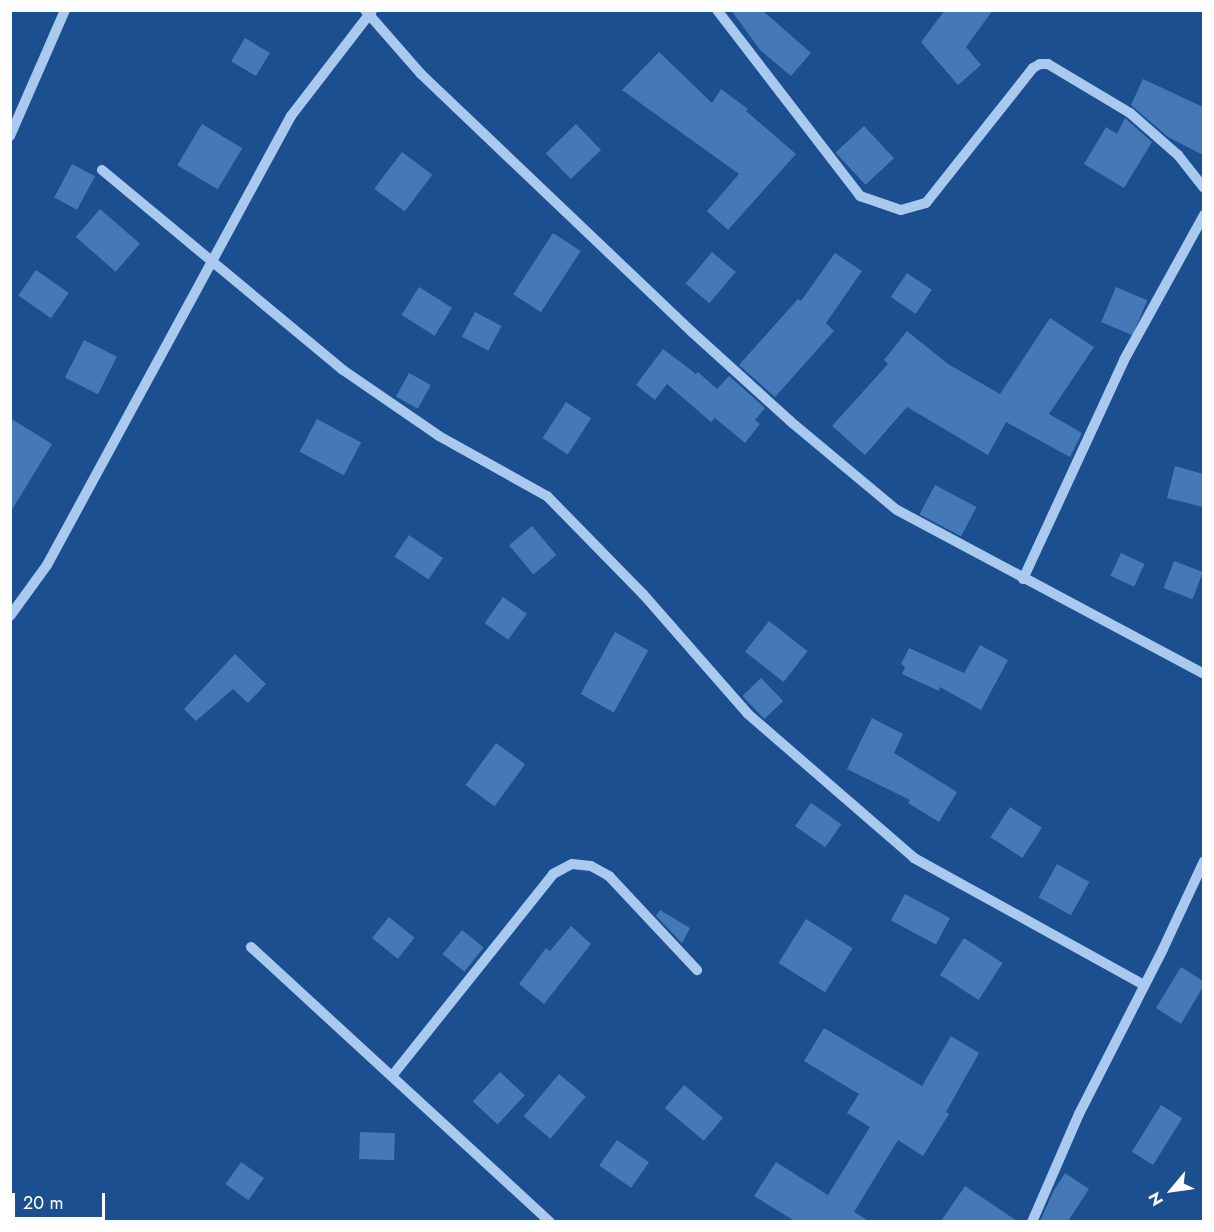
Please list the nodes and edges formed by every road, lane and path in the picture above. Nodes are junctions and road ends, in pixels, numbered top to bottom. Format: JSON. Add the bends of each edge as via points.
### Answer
{"nodes":[{"id":1,"x":66,"y":10,"type":"edge"},
{"id":2,"x":717,"y":10,"type":"edge"},
{"id":3,"x":369,"y":12,"type":"edge"},
{"id":4,"x":10,"y":136,"type":"edge"},
{"id":5,"x":102,"y":170,"type":"dead end"},
{"id":6,"x":1203,"y":188,"type":"edge"},
{"id":7,"x":1203,"y":215,"type":"edge"},
{"id":8,"x":213,"y":261,"type":"junction"},
{"id":9,"x":1023,"y":579,"type":"junction"},
{"id":10,"x":10,"y":616,"type":"edge"},
{"id":11,"x":1203,"y":674,"type":"edge"},
{"id":12,"x":1203,"y":861,"type":"edge"},
{"id":13,"x":251,"y":947,"type":"dead end"},
{"id":14,"x":697,"y":970,"type":"dead end"},
{"id":15,"x":1144,"y":985,"type":"junction"},
{"id":16,"x":392,"y":1076,"type":"junction"},
{"id":17,"x":550,"y":1221,"type":"edge"},
{"id":18,"x":1032,"y":1221,"type":"edge"}],
"edges":[{"from":1,"to":4,"type":"street"},
{"from":2,"to":6,"type":"street","via":[[860,196],[901,210],[927,203],[1040,64],[1048,64],[1130,112],[1178,155]]},
{"from":3,"to":8,"type":"street","via":[[291,116]]},
{"from":3,"to":9,"type":"street","via":[[421,74],[790,422],[897,510]]},
{"from":5,"to":8,"type":"street"},
{"from":7,"to":9,"type":"street","via":[[1125,360]]},
{"from":8,"to":10,"type":"street","via":[[47,565]]},
{"from":8,"to":15,"type":"street","via":[[343,370],[439,436],[547,496],[643,594],[748,714],[914,858]]},
{"from":9,"to":11,"type":"street"},
{"from":12,"to":15,"type":"street"},
{"from":13,"to":16,"type":"street"},
{"from":14,"to":16,"type":"street","via":[[609,876],[591,866],[572,864],[553,874]]},
{"from":15,"to":18,"type":"street","via":[[1079,1114]]},
{"from":16,"to":17,"type":"street"}]}
